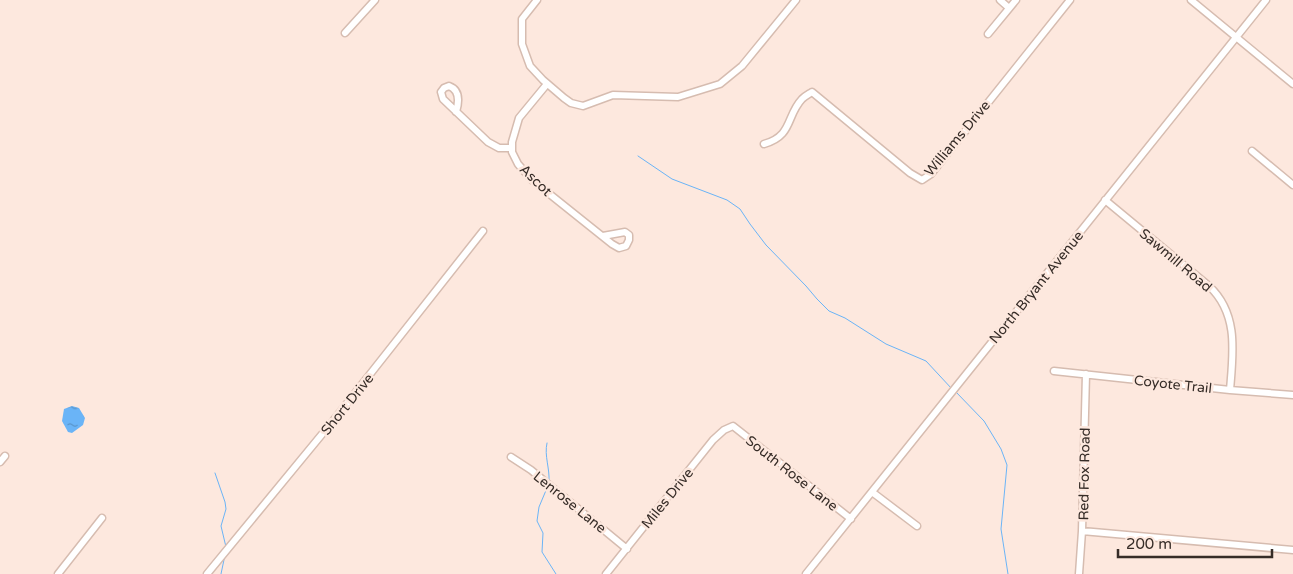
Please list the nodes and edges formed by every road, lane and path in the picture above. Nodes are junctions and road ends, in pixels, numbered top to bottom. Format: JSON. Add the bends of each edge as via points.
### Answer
{"nodes":[{"id":1,"x":375,"y":0,"type":"edge"},
{"id":2,"x":537,"y":0,"type":"edge"},
{"id":3,"x":796,"y":0,"type":"edge"},
{"id":4,"x":1000,"y":0,"type":"edge"},
{"id":5,"x":1016,"y":0,"type":"edge"},
{"id":6,"x":1070,"y":0,"type":"edge"},
{"id":7,"x":1191,"y":0,"type":"edge"},
{"id":8,"x":1266,"y":0,"type":"edge"},
{"id":9,"x":1009,"y":8,"type":"junction"},
{"id":10,"x":345,"y":33,"type":"dead end"},
{"id":11,"x":988,"y":34,"type":"dead end"},
{"id":12,"x":1236,"y":37,"type":"junction"},
{"id":13,"x":547,"y":84,"type":"junction"},
{"id":14,"x":1293,"y":84,"type":"edge"},
{"id":15,"x":456,"y":112,"type":"dead end"},
{"id":16,"x":764,"y":144,"type":"dead end"},
{"id":17,"x":512,"y":148,"type":"junction"},
{"id":18,"x":1252,"y":151,"type":"dead end"},
{"id":19,"x":1293,"y":184,"type":"edge"},
{"id":20,"x":1105,"y":200,"type":"junction"},
{"id":21,"x":483,"y":231,"type":"dead end"},
{"id":22,"x":603,"y":236,"type":"dead end"},
{"id":23,"x":1054,"y":371,"type":"dead end"},
{"id":24,"x":1086,"y":374,"type":"junction"},
{"id":25,"x":1230,"y":390,"type":"junction"},
{"id":26,"x":1293,"y":395,"type":"edge"},
{"id":27,"x":733,"y":426,"type":"joint"},
{"id":28,"x":5,"y":456,"type":"dead end"},
{"id":29,"x":511,"y":457,"type":"dead end"},
{"id":30,"x":0,"y":462,"type":"edge"},
{"id":31,"x":872,"y":492,"type":"junction"},
{"id":32,"x":102,"y":518,"type":"dead end"},
{"id":33,"x":851,"y":519,"type":"junction"},
{"id":34,"x":917,"y":526,"type":"dead end"},
{"id":35,"x":1082,"y":531,"type":"junction"},
{"id":36,"x":627,"y":549,"type":"junction"},
{"id":37,"x":1293,"y":550,"type":"edge"},
{"id":38,"x":58,"y":574,"type":"edge"},
{"id":39,"x":207,"y":574,"type":"edge"},
{"id":40,"x":606,"y":574,"type":"edge"},
{"id":41,"x":806,"y":574,"type":"edge"},
{"id":42,"x":1079,"y":574,"type":"edge"}],
"edges":[{"from":1,"to":10,"type":"street"},
{"from":2,"to":13,"type":"street","via":[[522,19],[522,44],[530,66]]},
{"from":3,"to":13,"type":"street","via":[[742,66],[720,84],[678,97],[613,95],[583,106],[571,103]]},
{"from":4,"to":9,"type":"street"},
{"from":5,"to":9,"type":"street"},
{"from":6,"to":16,"type":"street","name":"Williams Drive","via":[[922,180],[812,92],[802,98],[782,134]]},
{"from":7,"to":12,"type":"street"},
{"from":8,"to":12,"type":"street","name":"North Bryant Avenue"},
{"from":9,"to":11,"type":"street"},
{"from":12,"to":14,"type":"street"},
{"from":12,"to":20,"type":"street","name":"North Bryant Avenue"},
{"from":13,"to":17,"type":"street","name":"Ascot","via":[[519,118]]},
{"from":15,"to":17,"type":"street","via":[[488,142],[500,148]]},
{"from":17,"to":22,"type":"street","name":"Ascot","via":[[518,164],[532,180]]},
{"from":18,"to":19,"type":"street"},
{"from":20,"to":25,"type":"street","name":"Sawmill Road","via":[[1209,286],[1222,302],[1231,324],[1234,344]]},
{"from":20,"to":31,"type":"street","name":"North Bryant Avenue"},
{"from":21,"to":39,"type":"street","name":"Short Drive"},
{"from":23,"to":24,"type":"street","name":"Coyote Trail"},
{"from":24,"to":25,"type":"street","name":"Coyote Trail"},
{"from":24,"to":35,"type":"street","name":"Red Fox Road"},
{"from":25,"to":26,"type":"street","name":"Coyote Trail"},
{"from":27,"to":33,"type":"street","name":"South Rose Lane"},
{"from":27,"to":36,"type":"street","name":"Miles Drive","via":[[713,440]]},
{"from":28,"to":30,"type":"street"},
{"from":29,"to":36,"type":"street","name":"Lenrose Lane"},
{"from":31,"to":33,"type":"street","name":"North Bryant Avenue"},
{"from":31,"to":34,"type":"street"},
{"from":32,"to":38,"type":"street"},
{"from":33,"to":41,"type":"street","name":"North Bryant Avenue"},
{"from":35,"to":37,"type":"street"},
{"from":35,"to":42,"type":"street","name":"Red Fox Road"},
{"from":36,"to":40,"type":"street","name":"Miles Drive"}]}
